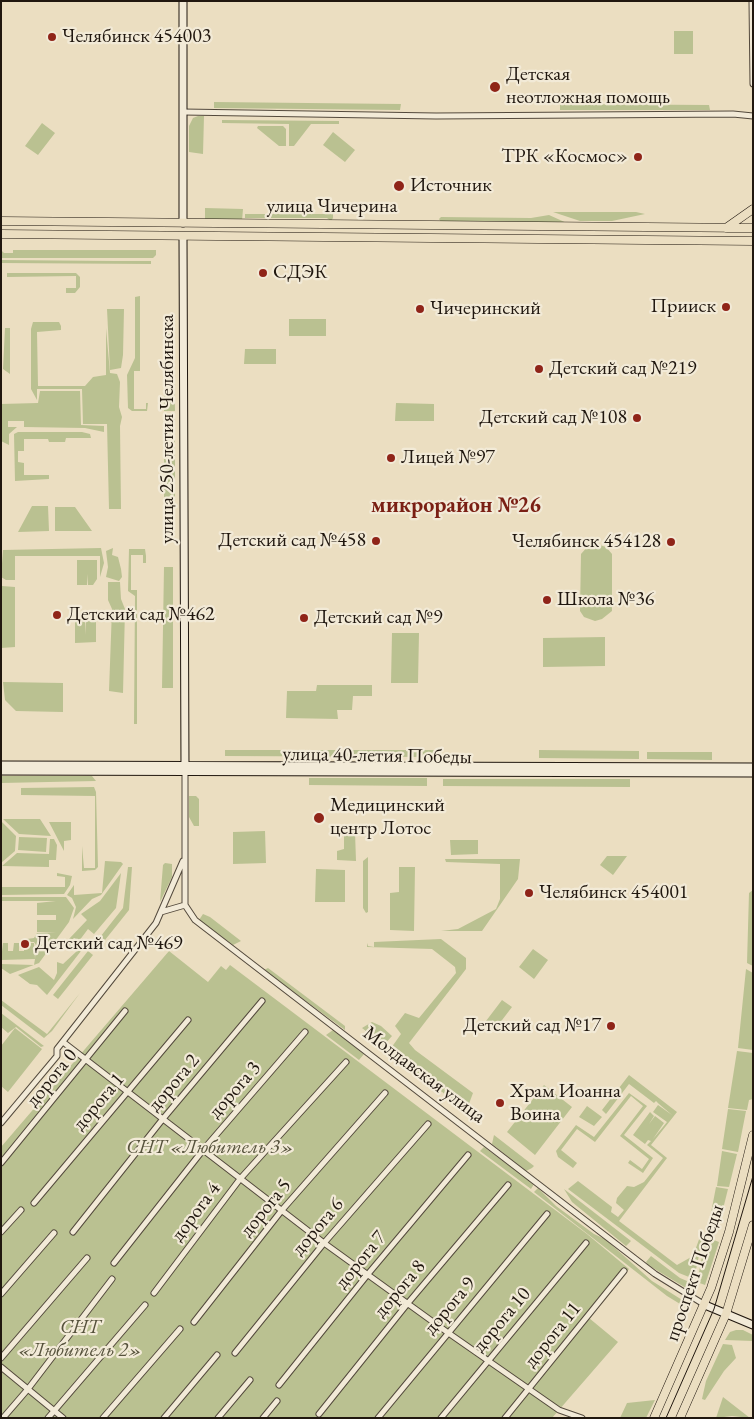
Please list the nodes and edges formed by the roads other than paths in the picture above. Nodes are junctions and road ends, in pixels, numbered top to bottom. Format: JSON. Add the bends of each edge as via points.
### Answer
{"nodes":[{"id":1,"x":183,"y":1,"type":"edge"},
{"id":2,"x":752,"y":1,"type":"edge"},
{"id":3,"x":753,"y":84,"type":"edge"},
{"id":4,"x":183,"y":112,"type":"junction"},
{"id":5,"x":753,"y":116,"type":"edge"},
{"id":6,"x":753,"y":209,"type":"edge"},
{"id":7,"x":1,"y":221,"type":"edge"},
{"id":8,"x":183,"y":223,"type":"junction"},
{"id":9,"x":488,"y":226,"type":"junction"},
{"id":10,"x":726,"y":228,"type":"junction"},
{"id":11,"x":753,"y":228,"type":"edge"},
{"id":12,"x":1,"y":234,"type":"edge"},
{"id":13,"x":183,"y":236,"type":"junction"},
{"id":14,"x":487,"y":238,"type":"junction"},
{"id":15,"x":753,"y":240,"type":"edge"},
{"id":16,"x":1,"y":765,"type":"edge"},
{"id":17,"x":753,"y":767,"type":"edge"},
{"id":18,"x":185,"y":768,"type":"junction"},
{"id":19,"x":641,"y":769,"type":"junction"},
{"id":20,"x":1,"y":771,"type":"edge"},
{"id":21,"x":753,"y":773,"type":"edge"},
{"id":22,"x":185,"y":856,"type":"junction"},
{"id":23,"x":185,"y":905,"type":"junction"},
{"id":24,"x":161,"y":912,"type":"junction"},
{"id":25,"x":262,"y":1000,"type":"dead end"},
{"id":26,"x":125,"y":1011,"type":"dead end"},
{"id":27,"x":188,"y":1020,"type":"dead end"},
{"id":28,"x":305,"y":1032,"type":"dead end"},
{"id":29,"x":63,"y":1042,"type":"junction"},
{"id":30,"x":85,"y":1061,"type":"junction"},
{"id":31,"x":346,"y":1062,"type":"dead end"},
{"id":32,"x":126,"y":1092,"type":"junction"},
{"id":33,"x":385,"y":1093,"type":"dead end"},
{"id":34,"x":162,"y":1120,"type":"junction"},
{"id":35,"x":1,"y":1123,"type":"edge"},
{"id":36,"x":428,"y":1124,"type":"dead end"},
{"id":37,"x":753,"y":1135,"type":"edge"},
{"id":38,"x":202,"y":1150,"type":"junction"},
{"id":39,"x":468,"y":1155,"type":"dead end"},
{"id":40,"x":1,"y":1163,"type":"edge"},
{"id":41,"x":240,"y":1179,"type":"junction"},
{"id":42,"x":508,"y":1185,"type":"dead end"},
{"id":43,"x":34,"y":1203,"type":"dead end"},
{"id":44,"x":21,"y":1210,"type":"dead end"},
{"id":45,"x":282,"y":1210,"type":"junction"},
{"id":46,"x":547,"y":1214,"type":"dead end"},
{"id":47,"x":753,"y":1224,"type":"edge"},
{"id":48,"x":1,"y":1232,"type":"edge"},
{"id":49,"x":73,"y":1232,"type":"dead end"},
{"id":50,"x":54,"y":1233,"type":"dead end"},
{"id":51,"x":324,"y":1242,"type":"junction"},
{"id":52,"x":586,"y":1243,"type":"dead end"},
{"id":53,"x":87,"y":1258,"type":"dead end"},
{"id":54,"x":114,"y":1263,"type":"dead end"},
{"id":55,"x":624,"y":1271,"type":"dead end"},
{"id":56,"x":368,"y":1274,"type":"junction"},
{"id":57,"x":112,"y":1279,"type":"dead end"},
{"id":58,"x":154,"y":1293,"type":"dead end"},
{"id":59,"x":1,"y":1294,"type":"edge"},
{"id":60,"x":408,"y":1303,"type":"junction"},
{"id":61,"x":145,"y":1305,"type":"dead end"},
{"id":62,"x":705,"y":1305,"type":"junction"},
{"id":63,"x":726,"y":1314,"type":"junction"},
{"id":64,"x":194,"y":1322,"type":"dead end"},
{"id":65,"x":753,"y":1325,"type":"edge"},
{"id":66,"x":180,"y":1330,"type":"dead end"},
{"id":67,"x":447,"y":1332,"type":"junction"},
{"id":68,"x":235,"y":1353,"type":"dead end"},
{"id":69,"x":217,"y":1355,"type":"dead end"},
{"id":70,"x":1,"y":1358,"type":"edge"},
{"id":71,"x":488,"y":1360,"type":"junction"},
{"id":72,"x":1,"y":1367,"type":"edge"},
{"id":73,"x":250,"y":1380,"type":"dead end"},
{"id":74,"x":279,"y":1385,"type":"dead end"},
{"id":75,"x":28,"y":1389,"type":"junction"},
{"id":76,"x":529,"y":1389,"type":"junction"},
{"id":77,"x":277,"y":1401,"type":"dead end"},
{"id":78,"x":54,"y":1411,"type":"junction"},
{"id":79,"x":319,"y":1414,"type":"dead end"},
{"id":80,"x":3,"y":1418,"type":"edge"},
{"id":81,"x":48,"y":1418,"type":"edge"},
{"id":82,"x":63,"y":1418,"type":"edge"},
{"id":83,"x":103,"y":1418,"type":"edge"},
{"id":84,"x":164,"y":1418,"type":"edge"},
{"id":85,"x":218,"y":1418,"type":"edge"},
{"id":86,"x":263,"y":1418,"type":"edge"},
{"id":87,"x":378,"y":1418,"type":"edge"},
{"id":88,"x":441,"y":1418,"type":"edge"},
{"id":89,"x":505,"y":1418,"type":"edge"},
{"id":90,"x":582,"y":1418,"type":"edge"},
{"id":91,"x":654,"y":1418,"type":"edge"},
{"id":92,"x":680,"y":1418,"type":"edge"}],
"edges":[{"from":1,"to":4,"type":"street","name":"улица 250-летия Челябинска"},
{"from":2,"to":3,"type":"street"},
{"from":4,"to":5,"type":"street"},
{"from":4,"to":8,"type":"street","name":"улица 250-летия Челябинска"},
{"from":6,"to":10,"type":"main road"},
{"from":7,"to":8,"type":"main road","name":"улица Чичерина"},
{"from":8,"to":9,"type":"main road","name":"улица Чичерина"},
{"from":8,"to":13,"type":"main road","name":"улица 250-летия Челябинска"},
{"from":9,"to":10,"type":"main road","name":"улица Чичерина"},
{"from":9,"to":14,"type":"main road"},
{"from":10,"to":11,"type":"main road","name":"улица Чичерина"},
{"from":12,"to":13,"type":"main road","name":"улица Чичерина"},
{"from":13,"to":14,"type":"main road","name":"улица Чичерина"},
{"from":13,"to":18,"type":"street","name":"улица 250-летия Челябинска"},
{"from":14,"to":15,"type":"main road","name":"улица Чичерина"},
{"from":16,"to":18,"type":"street","name":"улица 40-летия Победы"},
{"from":17,"to":19,"type":"street","name":"улица 40-летия Победы"},
{"from":18,"to":19,"type":"street","name":"улица 40-летия Победы"},
{"from":18,"to":20,"type":"street","name":"улица 40-летия Победы"},
{"from":18,"to":22,"type":"street","name":"улица 250-летия Челябинска"},
{"from":19,"to":21,"type":"street","name":"улица 40-летия Победы"},
{"from":22,"to":23,"type":"street","name":"улица 250-летия Челябинска"},
{"from":22,"to":24,"type":"street","name":"улица 250-летия Челябинска"},
{"from":23,"to":24,"type":"street"},
{"from":23,"to":62,"type":"street","name":"Молдавская улица","via":[[195,920],[655,1274]]},
{"from":24,"to":29,"type":"street","name":"улица 250-летия Челябинска","via":[[156,923]]},
{"from":25,"to":34,"type":"street","name":"дорога 2"},
{"from":26,"to":30,"type":"street","name":"дорога 0"},
{"from":27,"to":32,"type":"street","name":"дорога 1"},
{"from":28,"to":38,"type":"street","name":"дорога 3"},
{"from":29,"to":30,"type":"street"},
{"from":29,"to":35,"type":"street","name":"улица 250-летия Челябинска","via":[[57,1049],[57,1056]]},
{"from":30,"to":32,"type":"street"},
{"from":30,"to":40,"type":"street","name":"дорога 0"},
{"from":31,"to":41,"type":"street","name":"дорога 4"},
{"from":32,"to":34,"type":"street"},
{"from":32,"to":43,"type":"street","name":"дорога 1"},
{"from":33,"to":45,"type":"street","name":"дорога 5"},
{"from":34,"to":38,"type":"street"},
{"from":34,"to":49,"type":"street","name":"дорога 2"},
{"from":36,"to":51,"type":"street","name":"дорога 6"},
{"from":37,"to":62,"type":"main road","name":"проспект Победы","via":[[729,1232]]},
{"from":38,"to":41,"type":"street"},
{"from":38,"to":54,"type":"street","name":"дорога 3"},
{"from":39,"to":56,"type":"street","name":"дорога 7"},
{"from":41,"to":45,"type":"street"},
{"from":41,"to":58,"type":"street","name":"дорога 4"},
{"from":42,"to":60,"type":"street","name":"дорога 8"},
{"from":44,"to":48,"type":"street"},
{"from":45,"to":51,"type":"street"},
{"from":45,"to":64,"type":"street","name":"дорога 5"},
{"from":46,"to":67,"type":"street","name":"дорога 9"},
{"from":47,"to":63,"type":"main road","name":"проспект Победы"},
{"from":50,"to":59,"type":"street"},
{"from":51,"to":56,"type":"street"},
{"from":51,"to":68,"type":"street","name":"дорога 6"},
{"from":52,"to":71,"type":"street","name":"дорога 10"},
{"from":53,"to":70,"type":"street"},
{"from":55,"to":76,"type":"street","name":"дорога 11"},
{"from":56,"to":60,"type":"street"},
{"from":56,"to":74,"type":"street","name":"дорога 7"},
{"from":57,"to":75,"type":"street"},
{"from":60,"to":67,"type":"street"},
{"from":60,"to":79,"type":"street","name":"дорога 8"},
{"from":61,"to":78,"type":"street"},
{"from":62,"to":63,"type":"street","name":"Молдавская улица"},
{"from":62,"to":91,"type":"main road","name":"проспект Победы"},
{"from":63,"to":65,"type":"street","name":"Молдавская улица"},
{"from":63,"to":92,"type":"main road","name":"проспект Победы"},
{"from":66,"to":83,"type":"street"},
{"from":67,"to":71,"type":"street"},
{"from":67,"to":87,"type":"street","name":"дорога 9"},
{"from":69,"to":84,"type":"street"},
{"from":71,"to":76,"type":"street"},
{"from":71,"to":88,"type":"street","name":"дорога 10"},
{"from":72,"to":75,"type":"street"},
{"from":73,"to":85,"type":"street"},
{"from":75,"to":78,"type":"street"},
{"from":75,"to":80,"type":"street"},
{"from":76,"to":89,"type":"street","name":"дорога 11"},
{"from":76,"to":90,"type":"street","via":[[560,1410]]},
{"from":77,"to":86,"type":"street"},
{"from":78,"to":81,"type":"street"},
{"from":78,"to":82,"type":"street"}]}
